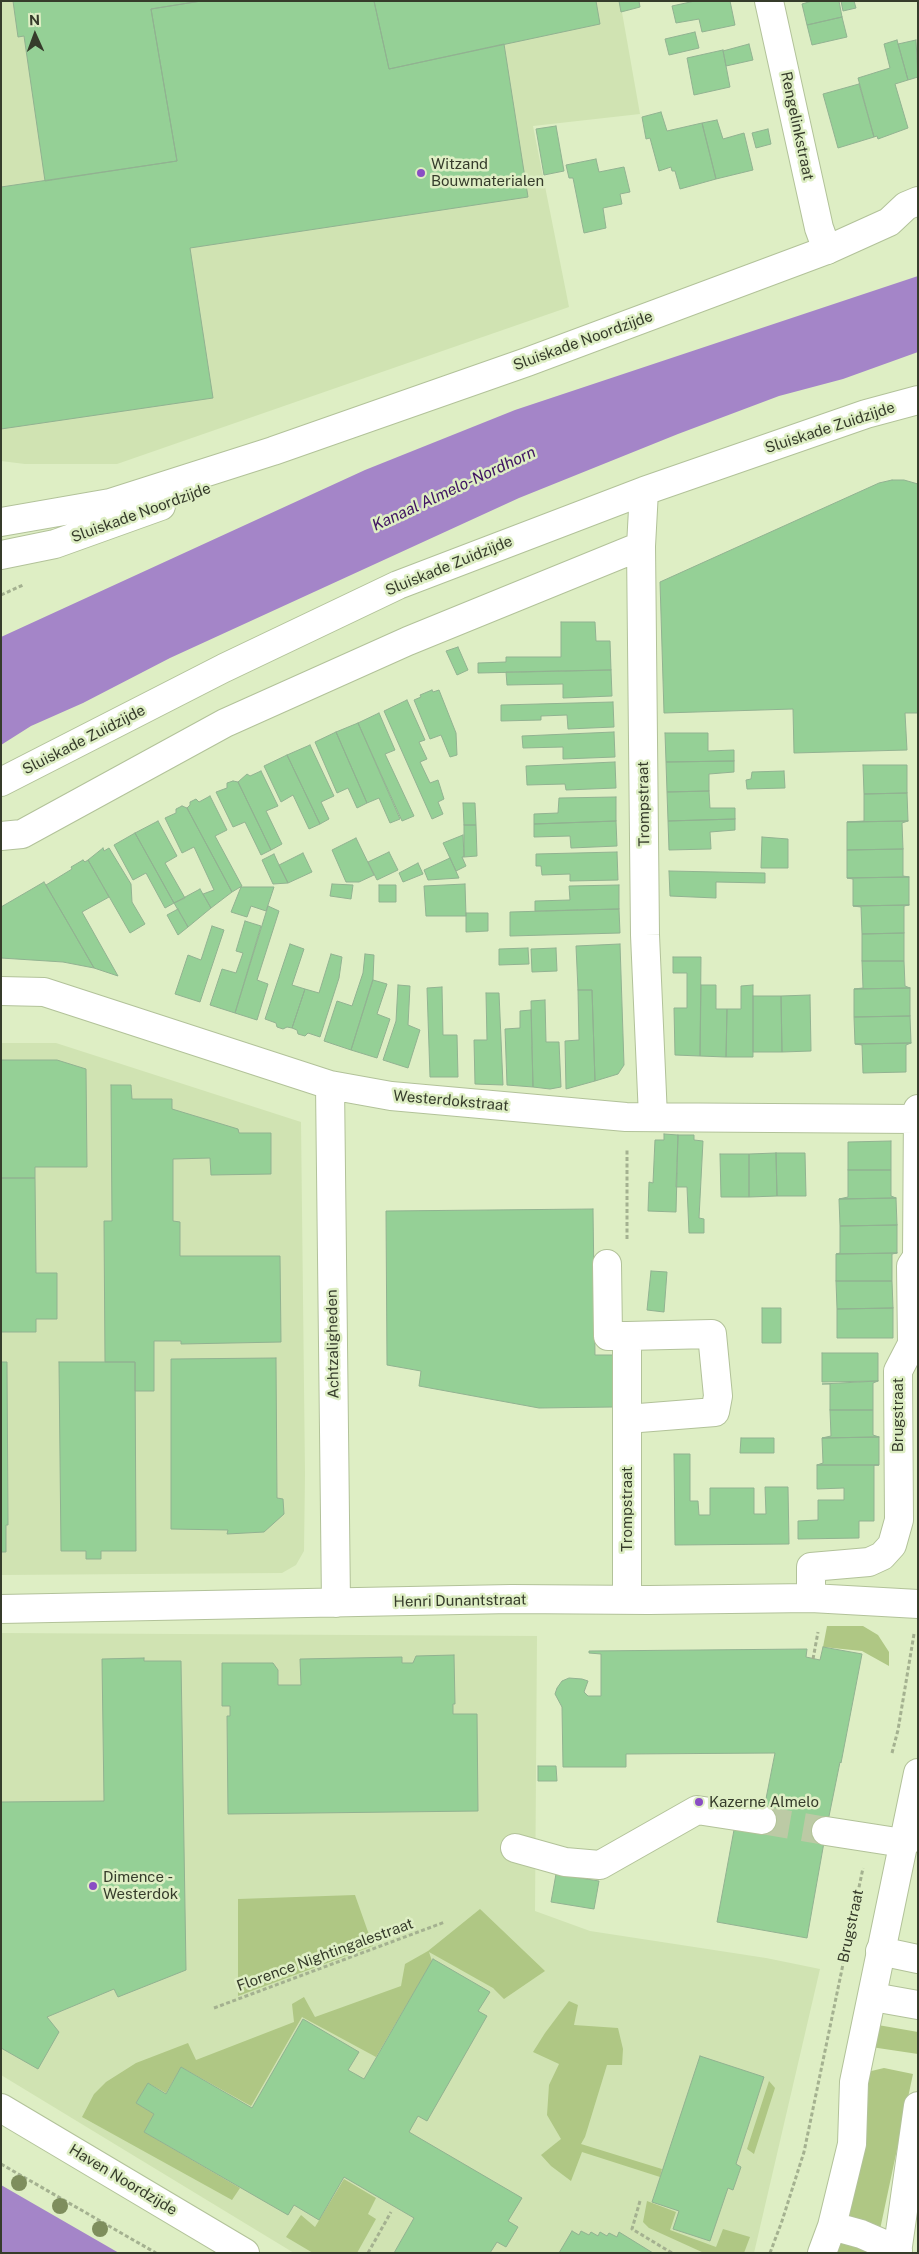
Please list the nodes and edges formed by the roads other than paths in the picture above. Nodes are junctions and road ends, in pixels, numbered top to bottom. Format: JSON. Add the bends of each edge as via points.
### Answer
{"nodes":[{"id":1,"x":769,"y":1,"type":"edge"},
{"id":2,"x":918,"y":201,"type":"edge"},
{"id":3,"x":889,"y":222,"type":"junction"},
{"id":4,"x":918,"y":223,"type":"edge"},
{"id":5,"x":827,"y":250,"type":"junction"},
{"id":6,"x":918,"y":400,"type":"edge"},
{"id":7,"x":273,"y":451,"type":"junction"},
{"id":8,"x":644,"y":491,"type":"junction"},
{"id":9,"x":1,"y":522,"type":"edge"},
{"id":10,"x":641,"y":546,"type":"junction"},
{"id":11,"x":1,"y":555,"type":"edge"},
{"id":12,"x":1,"y":782,"type":"edge"},
{"id":13,"x":1,"y":836,"type":"edge"},
{"id":14,"x":1,"y":991,"type":"edge"},
{"id":15,"x":330,"y":1084,"type":"junction"},
{"id":16,"x":917,"y":1114,"type":"edge"},
{"id":17,"x":653,"y":1117,"type":"junction"},
{"id":18,"x":607,"y":1264,"type":"dead end"},
{"id":19,"x":627,"y":1336,"type":"junction"},
{"id":20,"x":627,"y":1419,"type":"junction"},
{"id":21,"x":811,"y":1598,"type":"junction"},
{"id":22,"x":627,"y":1600,"type":"junction"},
{"id":23,"x":336,"y":1603,"type":"junction"},
{"id":24,"x":917,"y":1604,"type":"edge"},
{"id":25,"x":1,"y":1609,"type":"edge"},
{"id":26,"x":918,"y":1773,"type":"edge"},
{"id":27,"x":762,"y":1820,"type":"tunnel mouth"},
{"id":28,"x":826,"y":1831,"type":"tunnel mouth"},
{"id":29,"x":910,"y":1839,"type":"edge"},
{"id":30,"x":515,"y":1848,"type":"dead end"},
{"id":31,"x":880,"y":1951,"type":"junction"},
{"id":32,"x":918,"y":1959,"type":"edge"},
{"id":33,"x":873,"y":1997,"type":"junction"},
{"id":34,"x":918,"y":2005,"type":"edge"},
{"id":35,"x":918,"y":2106,"type":"edge"},
{"id":36,"x":1,"y":2108,"type":"edge"},
{"id":37,"x":832,"y":2226,"type":"junction"},
{"id":38,"x":897,"y":2251,"type":"edge"},
{"id":39,"x":245,"y":2253,"type":"edge"},
{"id":40,"x":822,"y":2253,"type":"edge"}],
"edges":[{"from":1,"to":5,"type":"street","name":"Rengelinkstraat","via":[[819,228]]},
{"from":2,"to":3,"type":"street","name":"Sluiskade Noordzijde","via":[[906,206]]},
{"from":3,"to":4,"type":"street","name":"Sluiskade Noordzijde"},
{"from":3,"to":5,"type":"street","name":"Sluiskade Noordzijde"},
{"from":5,"to":7,"type":"street","name":"Sluiskade Noordzijde","via":[[527,362]]},
{"from":6,"to":8,"type":"street","name":"Sluiskade Zuidzijde","via":[[866,414]]},
{"from":7,"to":9,"type":"street","name":"Sluiskade Noordzijde","via":[[110,503]]},
{"from":7,"to":11,"type":"street","name":"Sluiskade Noordzijde","via":[[238,477],[55,544]]},
{"from":8,"to":10,"type":"street","name":"Trompstraat"},
{"from":8,"to":12,"type":"street","name":"Sluiskade Zuidzijde","via":[[398,585],[224,668]]},
{"from":10,"to":13,"type":"street","via":[[408,641],[225,723],[22,834]]},
{"from":10,"to":17,"type":"street","name":"Trompstraat","via":[[645,935]]},
{"from":14,"to":15,"type":"street","name":"Westerdokstraat","via":[[44,992]]},
{"from":15,"to":17,"type":"street","name":"Westerdokstraat","via":[[391,1096]]},
{"from":15,"to":23,"type":"street","name":"Achtzaligheden"},
{"from":16,"to":17,"type":"street","name":"Westerdokstraat"},
{"from":16,"to":21,"type":"street","name":"Brugstraat","via":[[917,1257],[911,1266],[912,1344],[898,1371],[899,1520],[892,1545],[882,1556],[869,1562],[811,1567]]},
{"from":18,"to":19,"type":"street","via":[[608,1336]]},
{"from":19,"to":20,"type":"street","name":"Trompstraat"},
{"from":19,"to":20,"type":"street","via":[[712,1334],[718,1396],[715,1412]]},
{"from":20,"to":22,"type":"street","name":"Trompstraat"},
{"from":21,"to":22,"type":"street","name":"Henri Dunantstraat"},
{"from":21,"to":24,"type":"street","name":"Henri Dunantstraat"},
{"from":22,"to":23,"type":"street","name":"Henri Dunantstraat"},
{"from":23,"to":25,"type":"street","name":"Henri Dunantstraat"},
{"from":26,"to":29,"type":"street"},
{"from":27,"to":30,"type":"street","via":[[697,1810],[600,1865],[565,1862]]},
{"from":28,"to":29,"type":"street","via":[[870,1839]]},
{"from":29,"to":31,"type":"street"},
{"from":31,"to":32,"type":"street"},
{"from":31,"to":33,"type":"street"},
{"from":33,"to":34,"type":"street"},
{"from":33,"to":37,"type":"street","via":[[854,2082],[852,2144]]},
{"from":35,"to":38,"type":"street"},
{"from":36,"to":39,"type":"street","name":"Haven Noordzijde"},
{"from":37,"to":38,"type":"street","via":[[861,2234]]},
{"from":37,"to":40,"type":"street"}]}
